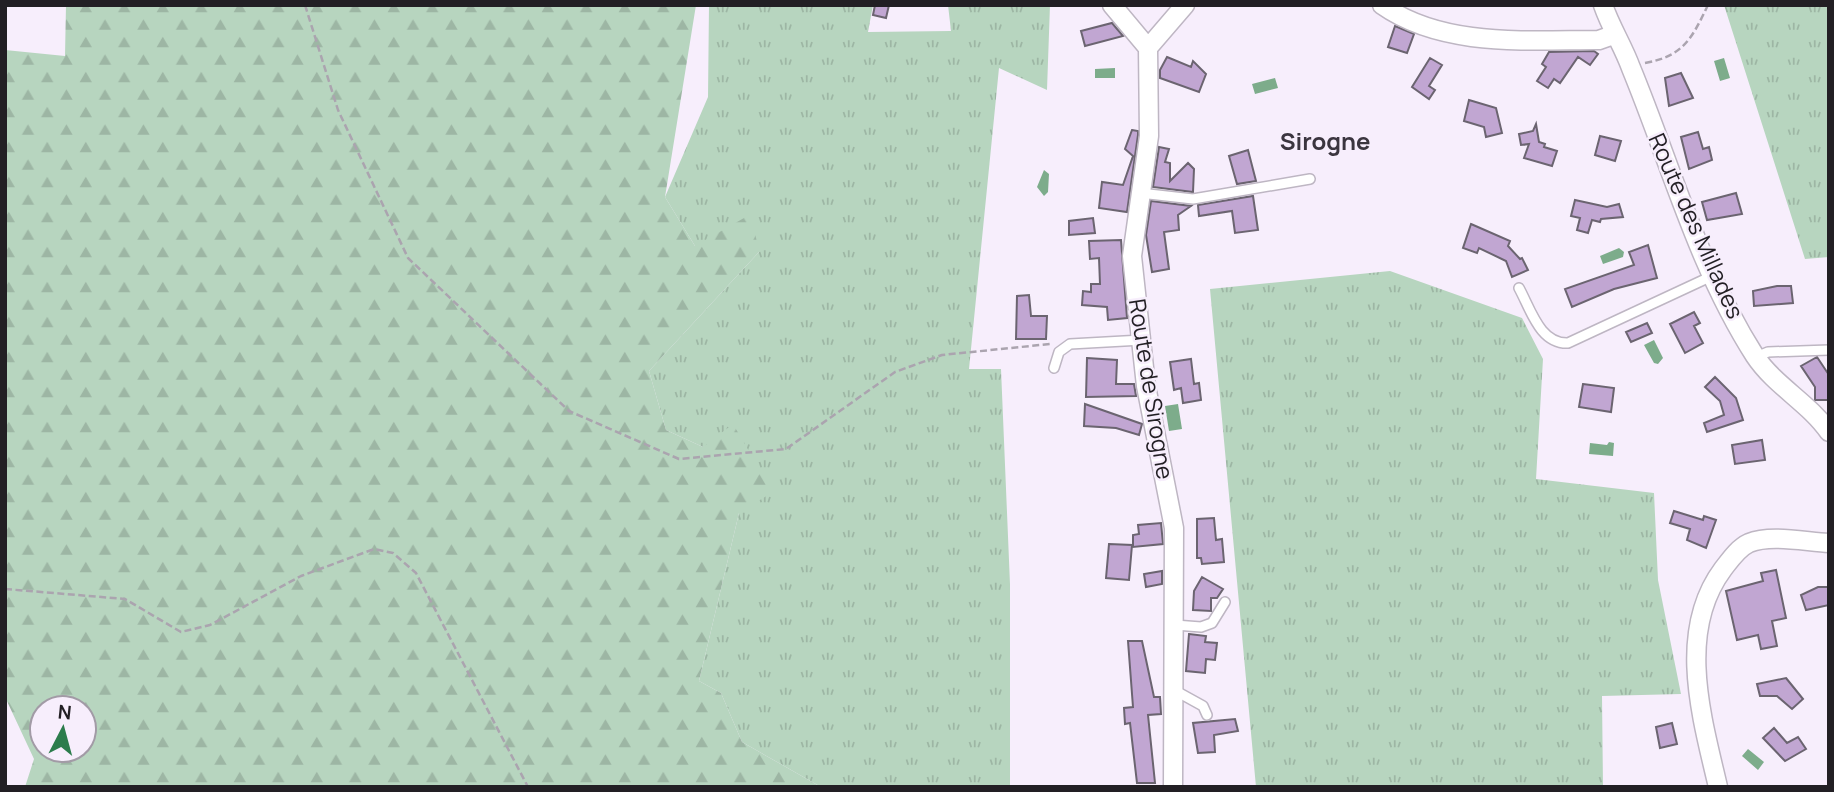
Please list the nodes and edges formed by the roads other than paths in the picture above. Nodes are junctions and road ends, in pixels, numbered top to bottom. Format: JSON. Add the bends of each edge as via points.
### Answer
{"nodes":[{"id":1,"x":1112,"y":5,"type":"edge"},
{"id":2,"x":1185,"y":5,"type":"edge"},
{"id":3,"x":1382,"y":5,"type":"edge"},
{"id":4,"x":1603,"y":5,"type":"edge"},
{"id":5,"x":1613,"y":35,"type":"junction"},
{"id":6,"x":1148,"y":48,"type":"junction"},
{"id":7,"x":1310,"y":179,"type":"dead end"},
{"id":8,"x":1140,"y":193,"type":"junction"},
{"id":9,"x":1712,"y":276,"type":"junction"},
{"id":10,"x":1519,"y":288,"type":"dead end"},
{"id":11,"x":1142,"y":340,"type":"junction"},
{"id":12,"x":1829,"y":350,"type":"edge"},
{"id":13,"x":1756,"y":357,"type":"junction"},
{"id":14,"x":1054,"y":368,"type":"dead end"},
{"id":15,"x":1829,"y":432,"type":"edge"},
{"id":16,"x":1829,"y":543,"type":"edge"},
{"id":17,"x":1225,"y":603,"type":"dead end"},
{"id":18,"x":1175,"y":625,"type":"junction"},
{"id":19,"x":1174,"y":690,"type":"junction"},
{"id":20,"x":1206,"y":715,"type":"dead end"},
{"id":21,"x":1173,"y":787,"type":"edge"},
{"id":22,"x":1718,"y":787,"type":"edge"}],
"edges":[{"from":1,"to":6,"type":"street"},
{"from":2,"to":6,"type":"street"},
{"from":3,"to":5,"type":"street","via":[[1448,33],[1480,39],[1599,40]]},
{"from":4,"to":5,"type":"street","name":"Route des Millades"},
{"from":5,"to":9,"type":"street","name":"Route des Millades","via":[[1631,66],[1671,181]]},
{"from":6,"to":8,"type":"street","name":"Route de Sirogne","via":[[1149,136]]},
{"from":7,"to":8,"type":"lane","via":[[1193,199]]},
{"from":8,"to":11,"type":"street","name":"Route de Sirogne","via":[[1132,256]]},
{"from":9,"to":10,"type":"lane","via":[[1568,342],[1555,343],[1545,336]]},
{"from":9,"to":13,"type":"street","name":"Route des Millades"},
{"from":11,"to":14,"type":"lane","via":[[1070,344],[1059,352]]},
{"from":11,"to":18,"type":"street","name":"Route de Sirogne","via":[[1146,386],[1174,528]]},
{"from":12,"to":13,"type":"lane","via":[[1768,352]]},
{"from":13,"to":15,"type":"street","name":"Route des Millades"},
{"from":16,"to":22,"type":"street","via":[[1748,543],[1717,577],[1701,615],[1696,662],[1700,712]]},
{"from":17,"to":18,"type":"lane","via":[[1212,623]]},
{"from":18,"to":19,"type":"street","name":"Route de Sirogne"},
{"from":19,"to":20,"type":"lane","via":[[1203,706]]},
{"from":19,"to":21,"type":"street","name":"Route de Sirogne"}]}
